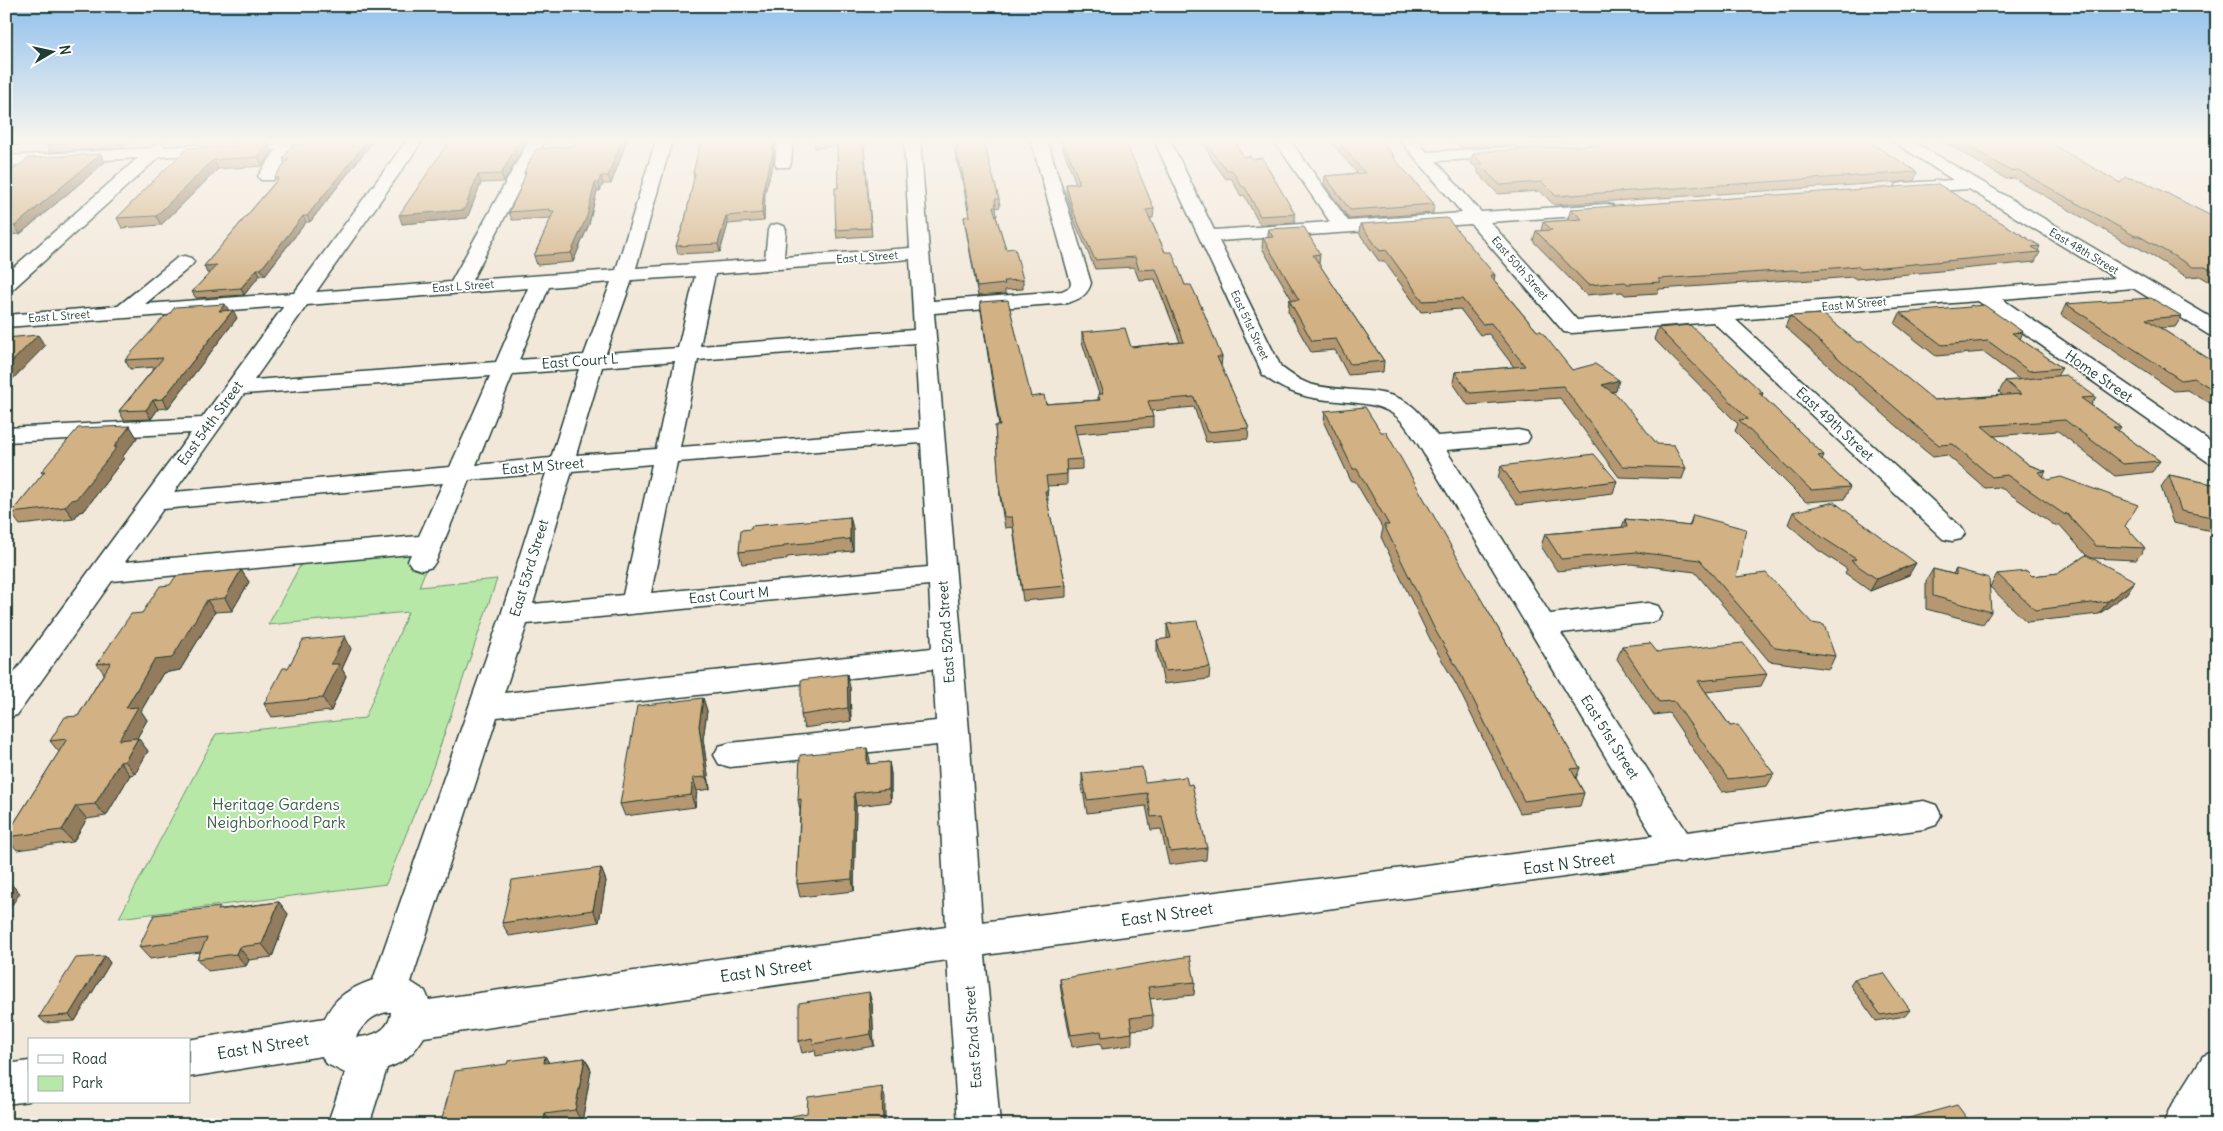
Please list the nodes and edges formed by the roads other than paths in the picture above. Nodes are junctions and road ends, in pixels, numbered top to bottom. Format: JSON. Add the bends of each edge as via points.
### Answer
{"nodes":[{"id":1,"x":109,"y":193,"type":"edge"},
{"id":2,"x":377,"y":193,"type":"edge"},
{"id":3,"x":509,"y":193,"type":"edge"},
{"id":4,"x":648,"y":193,"type":"edge"},
{"id":5,"x":916,"y":193,"type":"edge"},
{"id":6,"x":1055,"y":193,"type":"edge"},
{"id":7,"x":1187,"y":193,"type":"edge"},
{"id":8,"x":1319,"y":193,"type":"edge"},
{"id":9,"x":1454,"y":193,"type":"edge"},
{"id":10,"x":1987,"y":193,"type":"edge"},
{"id":11,"x":1625,"y":208,"type":"edge"},
{"id":12,"x":1476,"y":218,"type":"junction"},
{"id":13,"x":1343,"y":227,"type":"junction"},
{"id":14,"x":776,"y":230,"type":"dead end"},
{"id":15,"x":1208,"y":236,"type":"junction"},
{"id":16,"x":920,"y":253,"type":"junction"},
{"id":17,"x":184,"y":262,"type":"dead end"},
{"id":18,"x":774,"y":264,"type":"junction"},
{"id":19,"x":706,"y":269,"type":"junction"},
{"id":20,"x":624,"y":274,"type":"junction"},
{"id":21,"x":542,"y":280,"type":"junction"},
{"id":22,"x":2136,"y":282,"type":"junction"},
{"id":23,"x":6,"y":285,"type":"edge"},
{"id":24,"x":459,"y":286,"type":"junction"},
{"id":25,"x":1982,"y":294,"type":"junction"},
{"id":26,"x":300,"y":298,"type":"junction"},
{"id":27,"x":125,"y":311,"type":"junction"},
{"id":28,"x":1718,"y":315,"type":"junction"},
{"id":29,"x":6,"y":320,"type":"edge"},
{"id":30,"x":925,"y":322,"type":"junction"},
{"id":31,"x":1572,"y":327,"type":"joint"},
{"id":32,"x":2217,"y":330,"type":"edge"},
{"id":33,"x":688,"y":353,"type":"junction"},
{"id":34,"x":593,"y":360,"type":"junction"},
{"id":35,"x":505,"y":367,"type":"junction"},
{"id":36,"x":235,"y":388,"type":"junction"},
{"id":37,"x":209,"y":424,"type":"junction"},
{"id":38,"x":6,"y":435,"type":"edge"},
{"id":39,"x":932,"y":435,"type":"junction"},
{"id":40,"x":1518,"y":437,"type":"dead end"},
{"id":41,"x":1430,"y":444,"type":"junction"},
{"id":42,"x":666,"y":456,"type":"junction"},
{"id":43,"x":2217,"y":457,"type":"edge"},
{"id":44,"x":562,"y":464,"type":"junction"},
{"id":45,"x":460,"y":473,"type":"junction"},
{"id":46,"x":154,"y":502,"type":"junction"},
{"id":47,"x":1952,"y":533,"type":"dead end"},
{"id":48,"x":102,"y":573,"type":"junction"},
{"id":49,"x":942,"y":575,"type":"junction"},
{"id":50,"x":635,"y":604,"type":"junction"},
{"id":51,"x":1648,"y":613,"type":"dead end"},
{"id":52,"x":515,"y":615,"type":"junction"},
{"id":53,"x":1541,"y":625,"type":"junction"},
{"id":54,"x":948,"y":657,"type":"junction"},
{"id":55,"x":6,"y":707,"type":"edge"},
{"id":56,"x":484,"y":707,"type":"junction"},
{"id":57,"x":953,"y":731,"type":"junction"},
{"id":58,"x":730,"y":755,"type":"dead end"},
{"id":59,"x":1924,"y":815,"type":"dead end"},
{"id":60,"x":1679,"y":849,"type":"junction"},
{"id":61,"x":965,"y":941,"type":"junction"},
{"id":62,"x":400,"y":1007,"type":"junction"},
{"id":63,"x":337,"y":1035,"type":"junction"},
{"id":64,"x":371,"y":1056,"type":"junction"},
{"id":65,"x":190,"y":1058,"type":"edge"},
{"id":66,"x":2217,"y":1070,"type":"edge"},
{"id":67,"x":28,"y":1081,"type":"edge"},
{"id":68,"x":6,"y":1084,"type":"edge"},
{"id":69,"x":2188,"y":1117,"type":"edge"},
{"id":70,"x":348,"y":1125,"type":"edge"},
{"id":71,"x":979,"y":1125,"type":"edge"}],
"edges":[{"from":1,"to":23,"type":"street"},
{"from":2,"to":26,"type":"street","name":"East 54th Street"},
{"from":3,"to":24,"type":"street"},
{"from":4,"to":20,"type":"street","name":"East 53rd Street"},
{"from":5,"to":16,"type":"street","name":"East 52nd Street"},
{"from":6,"to":30,"type":"street","name":"East Court L","via":[[1081,283],[1079,290],[1067,297]]},
{"from":7,"to":15,"type":"street","name":"East 51st Street"},
{"from":8,"to":13,"type":"street"},
{"from":9,"to":12,"type":"street","name":"East 50th Street"},
{"from":10,"to":22,"type":"street","name":"East 48th Street"},
{"from":11,"to":12,"type":"street"},
{"from":12,"to":13,"type":"street"},
{"from":12,"to":31,"type":"street","name":"East 50th Street"},
{"from":13,"to":15,"type":"street"},
{"from":14,"to":18,"type":"street"},
{"from":15,"to":41,"type":"street","name":"East 51st Street","via":[[1273,373],[1306,390],[1365,397],[1398,407],[1411,417]]},
{"from":16,"to":18,"type":"street","name":"East L Street"},
{"from":16,"to":30,"type":"street","name":"East 52nd Street"},
{"from":17,"to":27,"type":"street"},
{"from":18,"to":19,"type":"street","name":"East L Street"},
{"from":19,"to":20,"type":"street","name":"East L Street"},
{"from":19,"to":33,"type":"street"},
{"from":20,"to":21,"type":"street","name":"East L Street"},
{"from":20,"to":34,"type":"street","name":"East 53rd Street"},
{"from":21,"to":24,"type":"street","name":"East L Street"},
{"from":21,"to":35,"type":"street"},
{"from":22,"to":25,"type":"street","name":"East M Street"},
{"from":22,"to":32,"type":"street","name":"East 48th Street"},
{"from":24,"to":26,"type":"street","name":"East L Street"},
{"from":25,"to":28,"type":"street","name":"East M Street"},
{"from":25,"to":43,"type":"street","name":"Home Street"},
{"from":26,"to":27,"type":"street","name":"East L Street"},
{"from":26,"to":36,"type":"street","name":"East 54th Street"},
{"from":27,"to":29,"type":"street","name":"East L Street"},
{"from":28,"to":31,"type":"street","name":"East M Street"},
{"from":28,"to":47,"type":"street","name":"East 49th Street"},
{"from":30,"to":33,"type":"street","name":"East Court L"},
{"from":30,"to":39,"type":"street","name":"East 52nd Street"},
{"from":33,"to":34,"type":"street","name":"East Court L"},
{"from":33,"to":42,"type":"street"},
{"from":34,"to":35,"type":"street","name":"East Court L"},
{"from":34,"to":44,"type":"street","name":"East 53rd Street"},
{"from":35,"to":36,"type":"street","name":"East Court L"},
{"from":35,"to":45,"type":"street"},
{"from":36,"to":37,"type":"street","name":"East 54th Street"},
{"from":37,"to":38,"type":"street"},
{"from":37,"to":46,"type":"street","name":"East 54th Street"},
{"from":39,"to":42,"type":"street","name":"East M Street"},
{"from":39,"to":49,"type":"street","name":"East 52nd Street"},
{"from":40,"to":41,"type":"street"},
{"from":41,"to":53,"type":"street","name":"East 51st Street"},
{"from":42,"to":44,"type":"street","name":"East M Street"},
{"from":42,"to":50,"type":"street"},
{"from":44,"to":45,"type":"street","name":"East M Street"},
{"from":44,"to":52,"type":"street","name":"East 53rd Street"},
{"from":45,"to":46,"type":"street","name":"East M Street"},
{"from":45,"to":48,"type":"street","via":[[425,553]]},
{"from":46,"to":48,"type":"street","name":"East 54th Street"},
{"from":48,"to":55,"type":"street","name":"East 54th Street"},
{"from":49,"to":50,"type":"street","name":"East Court M"},
{"from":49,"to":54,"type":"street","name":"East 52nd Street"},
{"from":50,"to":52,"type":"street","name":"East Court M"},
{"from":51,"to":53,"type":"street"},
{"from":52,"to":56,"type":"street","name":"East 53rd Street"},
{"from":53,"to":60,"type":"street","name":"East 51st Street"},
{"from":54,"to":56,"type":"street"},
{"from":54,"to":57,"type":"street","name":"East 52nd Street"},
{"from":56,"to":62,"type":"street","name":"East 53rd Street"},
{"from":57,"to":58,"type":"street"},
{"from":57,"to":61,"type":"street","name":"East 52nd Street"},
{"from":59,"to":60,"type":"street","name":"East N Street"},
{"from":60,"to":61,"type":"street","name":"East N Street"},
{"from":61,"to":62,"type":"street","name":"East N Street"},
{"from":61,"to":71,"type":"street","name":"East 52nd Street"},
{"from":62,"to":63,"type":"street","via":[[378,996],[356,1007],[340,1025]]},
{"from":62,"to":64,"type":"street","via":[[396,1042]]},
{"from":63,"to":64,"type":"street","via":[[341,1052],[359,1058]]},
{"from":63,"to":65,"type":"street","name":"East N Street"},
{"from":64,"to":70,"type":"street"},
{"from":66,"to":69,"type":"street"},
{"from":67,"to":68,"type":"street"}]}
